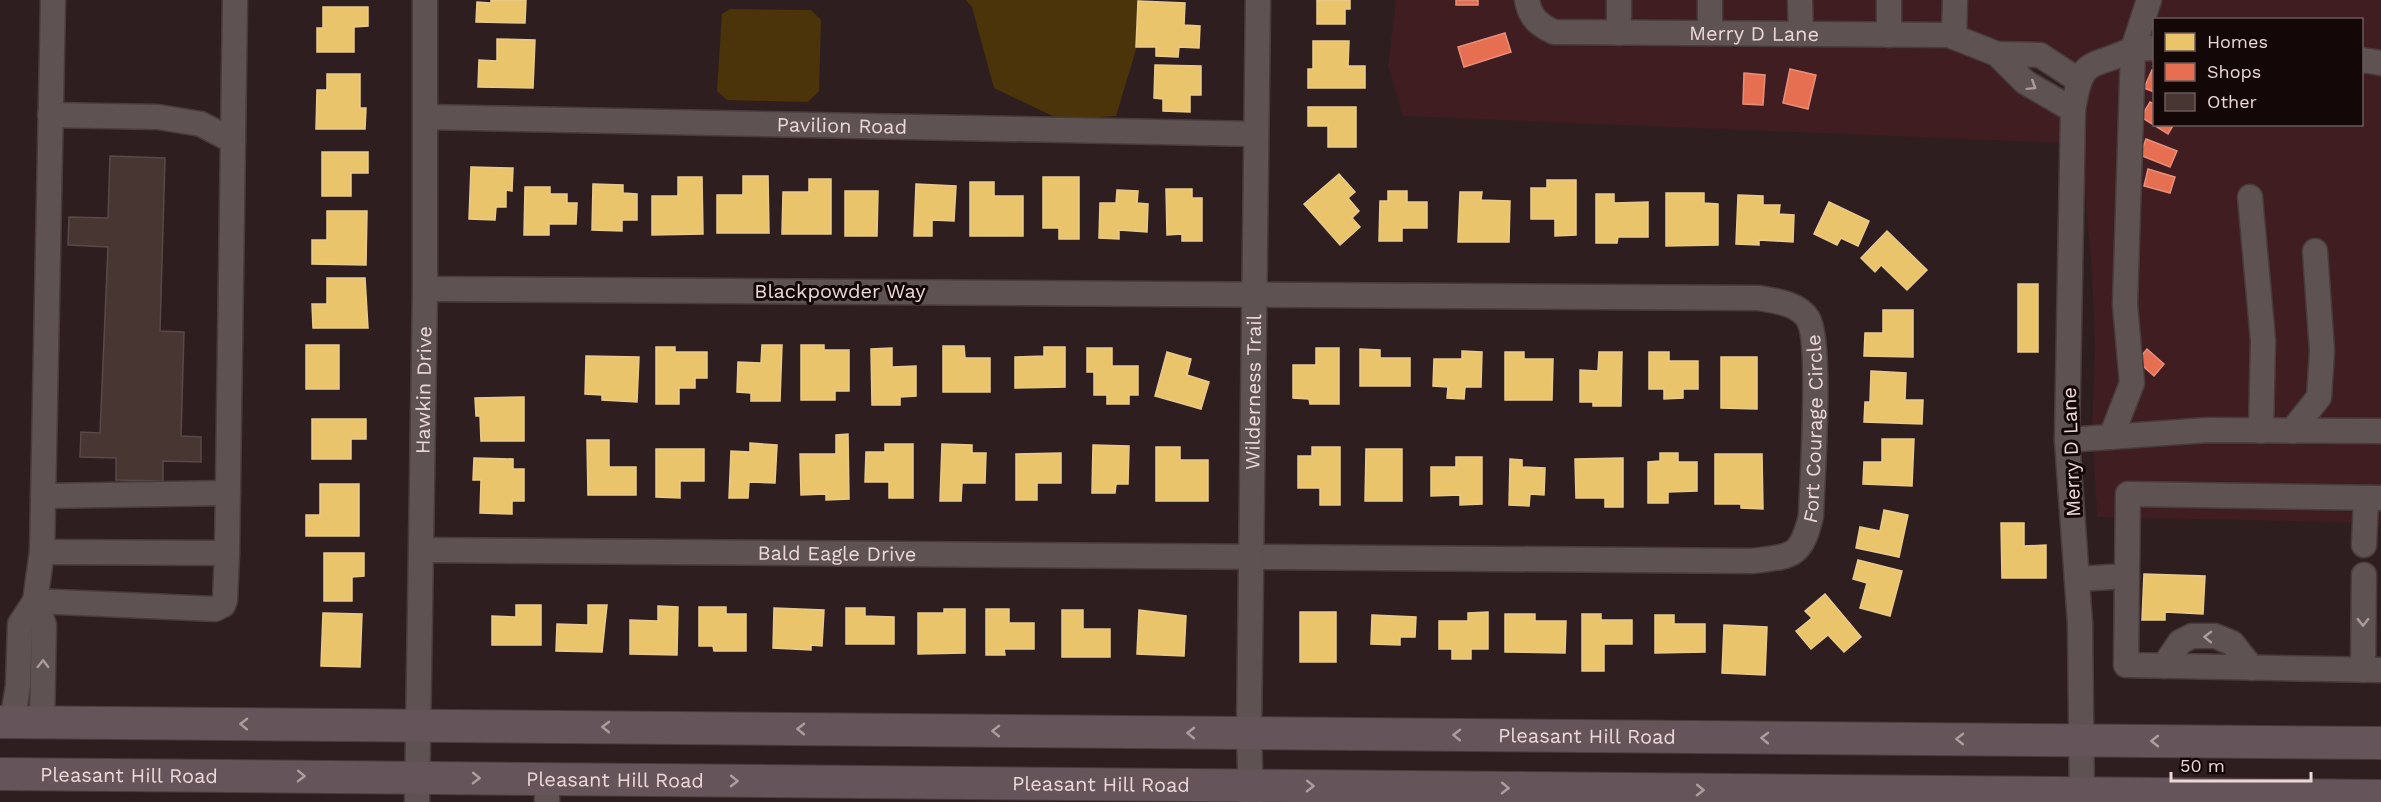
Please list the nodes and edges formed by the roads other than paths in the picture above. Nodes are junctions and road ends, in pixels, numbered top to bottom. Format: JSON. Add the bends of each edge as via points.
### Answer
{"nodes":[{"id":1,"x":53,"y":0,"type":"edge"},
{"id":2,"x":235,"y":0,"type":"edge"},
{"id":3,"x":425,"y":0,"type":"edge"},
{"id":4,"x":1258,"y":0,"type":"edge"},
{"id":5,"x":1527,"y":0,"type":"edge"},
{"id":6,"x":1619,"y":0,"type":"edge"},
{"id":7,"x":1710,"y":0,"type":"edge"},
{"id":8,"x":1800,"y":0,"type":"edge"},
{"id":9,"x":1889,"y":0,"type":"edge"},
{"id":10,"x":1955,"y":0,"type":"edge"},
{"id":11,"x":2149,"y":15,"type":"edge"},
{"id":12,"x":1619,"y":33,"type":"junction"},
{"id":13,"x":1710,"y":33,"type":"junction"},
{"id":14,"x":1801,"y":34,"type":"junction"},
{"id":15,"x":1889,"y":35,"type":"junction"},
{"id":16,"x":1954,"y":37,"type":"junction"},
{"id":17,"x":2144,"y":48,"type":"edge"},
{"id":18,"x":1997,"y":54,"type":"junction"},
{"id":19,"x":2363,"y":60,"type":"edge"},
{"id":20,"x":2381,"y":63,"type":"edge"},
{"id":21,"x":2078,"y":80,"type":"junction"},
{"id":22,"x":2073,"y":110,"type":"junction"},
{"id":23,"x":50,"y":115,"type":"junction"},
{"id":24,"x":426,"y":117,"type":"junction"},
{"id":25,"x":1256,"y":134,"type":"junction"},
{"id":26,"x":233,"y":141,"type":"junction"},
{"id":27,"x":2250,"y":197,"type":"dead end"},
{"id":28,"x":2315,"y":250,"type":"dead end"},
{"id":29,"x":425,"y":289,"type":"junction"},
{"id":30,"x":1254,"y":294,"type":"junction"},
{"id":31,"x":2261,"y":431,"type":"junction"},
{"id":32,"x":2292,"y":431,"type":"junction"},
{"id":33,"x":2381,"y":432,"type":"edge"},
{"id":34,"x":2111,"y":437,"type":"junction"},
{"id":35,"x":2067,"y":440,"type":"junction"},
{"id":36,"x":228,"y":493,"type":"junction"},
{"id":37,"x":43,"y":496,"type":"junction"},
{"id":38,"x":2374,"y":498,"type":"edge"},
{"id":39,"x":2364,"y":545,"type":"dead end"},
{"id":40,"x":423,"y":550,"type":"junction"},
{"id":41,"x":42,"y":552,"type":"junction"},
{"id":42,"x":227,"y":553,"type":"junction"},
{"id":43,"x":1253,"y":558,"type":"junction"},
{"id":44,"x":2364,"y":575,"type":"dead end"},
{"id":45,"x":2127,"y":576,"type":"junction"},
{"id":46,"x":2077,"y":579,"type":"junction"},
{"id":47,"x":36,"y":601,"type":"junction"},
{"id":48,"x":2372,"y":670,"type":"edge"},
{"id":49,"x":18,"y":722,"type":"edge"},
{"id":50,"x":418,"y":726,"type":"junction"},
{"id":51,"x":1249,"y":733,"type":"junction"},
{"id":52,"x":2082,"y":741,"type":"junction"},
{"id":53,"x":2381,"y":743,"type":"edge"},
{"id":54,"x":0,"y":774,"type":"edge"},
{"id":55,"x":417,"y":790,"type":"edge"},
{"id":56,"x":547,"y":790,"type":"edge"},
{"id":57,"x":1251,"y":794,"type":"edge"},
{"id":58,"x":2381,"y":796,"type":"edge"},
{"id":59,"x":2082,"y":798,"type":"edge"}],
"edges":[{"from":1,"to":23,"type":"street"},
{"from":2,"to":26,"type":"street"},
{"from":3,"to":24,"type":"street","name":"Hawkin Drive"},
{"from":4,"to":25,"type":"street","name":"Wilderness Trail"},
{"from":5,"to":12,"type":"street","name":"Merry D Lane","via":[[1538,24],[1554,32]]},
{"from":6,"to":12,"type":"street"},
{"from":7,"to":13,"type":"street"},
{"from":8,"to":14,"type":"street"},
{"from":9,"to":15,"type":"street"},
{"from":10,"to":16,"type":"street"},
{"from":11,"to":17,"type":"street"},
{"from":12,"to":13,"type":"street","name":"Merry D Lane"},
{"from":13,"to":14,"type":"street","name":"Merry D Lane"},
{"from":14,"to":15,"type":"street","name":"Merry D Lane"},
{"from":15,"to":16,"type":"street","name":"Merry D Lane"},
{"from":16,"to":18,"type":"street","name":"Merry D Lane"},
{"from":17,"to":21,"type":"street","via":[[2091,63]]},
{"from":17,"to":34,"type":"street","via":[[2126,305],[2132,383]]},
{"from":18,"to":21,"type":"street","name":"Merry D Lane","via":[[2040,55]]},
{"from":18,"to":22,"type":"street","name":"Merry D Lane","one_way":true,"via":[[2025,82]]},
{"from":19,"to":20,"type":"street"},
{"from":21,"to":22,"type":"street","name":"Merry D Lane"},
{"from":22,"to":35,"type":"street","name":"Merry D Lane"},
{"from":23,"to":26,"type":"street","via":[[158,117],[201,124]]},
{"from":23,"to":37,"type":"street"},
{"from":24,"to":25,"type":"street","name":"Pavilion Road"},
{"from":24,"to":29,"type":"street","name":"Hawkin Drive"},
{"from":25,"to":30,"type":"street","name":"Wilderness Trail"},
{"from":26,"to":36,"type":"street"},
{"from":27,"to":31,"type":"street","via":[[2263,339]]},
{"from":28,"to":32,"type":"street","via":[[2322,351],[2319,397]]},
{"from":29,"to":30,"type":"street","name":"Blackpowder Way"},
{"from":29,"to":40,"type":"street","name":"Hawkin Drive"},
{"from":30,"to":43,"type":"street","name":"Wilderness Trail"},
{"from":30,"to":43,"type":"street","name":"Fort Courage Circle","via":[[1759,298],[1787,303],[1808,318],[1815,346],[1811,516],[1805,542],[1786,557],[1752,561]]},
{"from":31,"to":32,"type":"street"},
{"from":31,"to":34,"type":"street","via":[[2208,430]]},
{"from":32,"to":33,"type":"street"},
{"from":34,"to":35,"type":"street"},
{"from":35,"to":46,"type":"street","name":"Merry D Lane"},
{"from":36,"to":37,"type":"street"},
{"from":36,"to":42,"type":"street"},
{"from":37,"to":41,"type":"street"},
{"from":38,"to":39,"type":"street"},
{"from":38,"to":45,"type":"street","via":[[2128,494]]},
{"from":40,"to":43,"type":"street","name":"Bald Eagle Drive"},
{"from":40,"to":50,"type":"street","name":"Hawkin Drive"},
{"from":41,"to":42,"type":"street"},
{"from":41,"to":47,"type":"street"},
{"from":42,"to":47,"type":"street","via":[[225,600],[219,608]]},
{"from":43,"to":51,"type":"street","name":"Wilderness Trail"},
{"from":44,"to":48,"type":"street","one_way":true},
{"from":45,"to":46,"type":"street"},
{"from":45,"to":48,"type":"street","via":[[2126,665]]},
{"from":46,"to":52,"type":"street","name":"Merry D Lane"},
{"from":47,"to":49,"type":"street","via":[[44,625]]},
{"from":50,"to":49,"type":"main road","name":"Pleasant Hill Road","one_way":true},
{"from":51,"to":50,"type":"main road","name":"Pleasant Hill Road","one_way":true},
{"from":50,"to":55,"type":"street","name":"Hawkin Drive"},
{"from":52,"to":51,"type":"main road","name":"Pleasant Hill Road","one_way":true},
{"from":51,"to":57,"type":"street","name":"Wilderness Trail"},
{"from":53,"to":52,"type":"main road","name":"Pleasant Hill Road","one_way":true},
{"from":52,"to":59,"type":"street","name":"Merry D Lane"},
{"from":54,"to":55,"type":"main road","name":"Pleasant Hill Road","one_way":true},
{"from":55,"to":56,"type":"main road","name":"Pleasant Hill Road","one_way":true},
{"from":56,"to":57,"type":"main road","name":"Pleasant Hill Road","one_way":true},
{"from":57,"to":59,"type":"main road","name":"Pleasant Hill Road","one_way":true},
{"from":58,"to":59,"type":"main road","name":"Pleasant Hill Road"}]}
